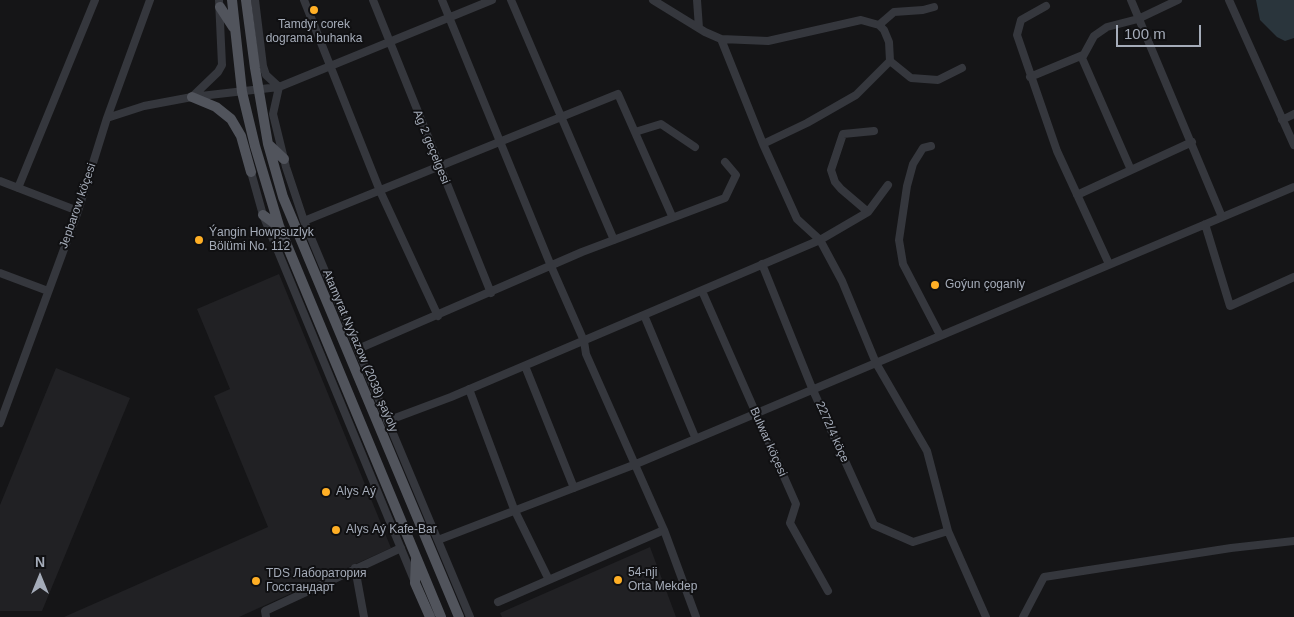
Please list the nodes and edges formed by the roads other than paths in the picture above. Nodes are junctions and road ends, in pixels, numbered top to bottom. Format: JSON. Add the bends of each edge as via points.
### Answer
{"nodes":[{"id":1,"x":95,"y":0,"type":"edge"},
{"id":2,"x":150,"y":0,"type":"edge"},
{"id":3,"x":232,"y":0,"type":"edge"},
{"id":4,"x":246,"y":0,"type":"edge"},
{"id":5,"x":255,"y":0,"type":"edge"},
{"id":6,"x":304,"y":0,"type":"edge"},
{"id":7,"x":373,"y":0,"type":"edge"},
{"id":8,"x":442,"y":0,"type":"edge"},
{"id":9,"x":492,"y":0,"type":"edge"},
{"id":10,"x":511,"y":0,"type":"edge"},
{"id":11,"x":653,"y":0,"type":"edge"},
{"id":12,"x":696,"y":0,"type":"edge"},
{"id":13,"x":1131,"y":0,"type":"edge"},
{"id":14,"x":1178,"y":0,"type":"edge"},
{"id":15,"x":1229,"y":0,"type":"edge"},
{"id":16,"x":220,"y":3,"type":"edge"},
{"id":17,"x":934,"y":6,"type":"dead end"},
{"id":18,"x":1046,"y":6,"type":"dead end"},
{"id":19,"x":449,"y":17,"type":"junction"},
{"id":20,"x":1138,"y":19,"type":"junction"},
{"id":21,"x":879,"y":25,"type":"junction"},
{"id":22,"x":234,"y":27,"type":"junction"},
{"id":23,"x":699,"y":28,"type":"junction"},
{"id":24,"x":721,"y":39,"type":"junction"},
{"id":25,"x":388,"y":43,"type":"junction"},
{"id":26,"x":1083,"y":55,"type":"junction"},
{"id":27,"x":890,"y":61,"type":"junction"},
{"id":28,"x":330,"y":68,"type":"junction"},
{"id":29,"x":962,"y":68,"type":"dead end"},
{"id":30,"x":1030,"y":77,"type":"junction"},
{"id":31,"x":278,"y":87,"type":"junction"},
{"id":32,"x":258,"y":89,"type":"junction"},
{"id":33,"x":242,"y":92,"type":"junction"},
{"id":34,"x":192,"y":97,"type":"junction"},
{"id":35,"x":1294,"y":114,"type":"edge"},
{"id":36,"x":562,"y":117,"type":"junction"},
{"id":37,"x":107,"y":118,"type":"junction"},
{"id":38,"x":1282,"y":120,"type":"junction"},
{"id":39,"x":635,"y":132,"type":"junction"},
{"id":40,"x":874,"y":132,"type":"dead end"},
{"id":41,"x":500,"y":142,"type":"junction"},
{"id":42,"x":1192,"y":142,"type":"junction"},
{"id":43,"x":268,"y":144,"type":"junction"},
{"id":44,"x":763,"y":144,"type":"junction"},
{"id":45,"x":1294,"y":145,"type":"edge"},
{"id":46,"x":254,"y":146,"type":"junction"},
{"id":47,"x":931,"y":146,"type":"dead end"},
{"id":48,"x":695,"y":147,"type":"dead end"},
{"id":49,"x":284,"y":159,"type":"junction"},
{"id":50,"x":725,"y":162,"type":"dead end"},
{"id":51,"x":440,"y":167,"type":"junction"},
{"id":52,"x":1131,"y":170,"type":"junction"},
{"id":53,"x":251,"y":172,"type":"junction"},
{"id":54,"x":0,"y":181,"type":"edge"},
{"id":55,"x":888,"y":186,"type":"dead end"},
{"id":56,"x":1294,"y":187,"type":"edge"},
{"id":57,"x":18,"y":188,"type":"junction"},
{"id":58,"x":380,"y":191,"type":"junction"},
{"id":59,"x":1077,"y":195,"type":"junction"},
{"id":60,"x":78,"y":211,"type":"junction"},
{"id":61,"x":868,"y":212,"type":"junction"},
{"id":62,"x":263,"y":215,"type":"junction"},
{"id":63,"x":672,"y":216,"type":"junction"},
{"id":64,"x":1222,"y":217,"type":"junction"},
{"id":65,"x":304,"y":221,"type":"junction"},
{"id":66,"x":1205,"y":224,"type":"junction"},
{"id":67,"x":278,"y":226,"type":"junction"},
{"id":68,"x":614,"y":240,"type":"junction"},
{"id":69,"x":820,"y":240,"type":"junction"},
{"id":70,"x":762,"y":264,"type":"junction"},
{"id":71,"x":1108,"y":264,"type":"junction"},
{"id":72,"x":551,"y":266,"type":"junction"},
{"id":73,"x":0,"y":273,"type":"edge"},
{"id":74,"x":1294,"y":277,"type":"edge"},
{"id":75,"x":48,"y":291,"type":"junction"},
{"id":76,"x":702,"y":291,"type":"junction"},
{"id":77,"x":491,"y":293,"type":"junction"},
{"id":78,"x":644,"y":315,"type":"junction"},
{"id":79,"x":438,"y":316,"type":"junction"},
{"id":80,"x":940,"y":335,"type":"junction"},
{"id":81,"x":584,"y":341,"type":"junction"},
{"id":82,"x":358,"y":349,"type":"junction"},
{"id":83,"x":876,"y":363,"type":"junction"},
{"id":84,"x":525,"y":366,"type":"junction"},
{"id":85,"x":812,"y":388,"type":"junction"},
{"id":86,"x":469,"y":389,"type":"junction"},
{"id":87,"x":755,"y":412,"type":"junction"},
{"id":88,"x":387,"y":421,"type":"junction"},
{"id":89,"x":0,"y":423,"type":"edge"},
{"id":90,"x":695,"y":437,"type":"junction"},
{"id":91,"x":636,"y":464,"type":"junction"},
{"id":92,"x":574,"y":488,"type":"junction"},
{"id":93,"x":514,"y":509,"type":"junction"},
{"id":94,"x":664,"y":530,"type":"junction"},
{"id":95,"x":948,"y":531,"type":"junction"},
{"id":96,"x":438,"y":540,"type":"junction"},
{"id":97,"x":1294,"y":541,"type":"edge"},
{"id":98,"x":400,"y":548,"type":"junction"},
{"id":99,"x":416,"y":555,"type":"junction"},
{"id":100,"x":355,"y":568,"type":"junction"},
{"id":101,"x":549,"y":580,"type":"junction"},
{"id":102,"x":415,"y":583,"type":"junction"},
{"id":103,"x":828,"y":591,"type":"dead end"},
{"id":104,"x":498,"y":602,"type":"dead end"},
{"id":105,"x":266,"y":617,"type":"edge"},
{"id":106,"x":364,"y":617,"type":"edge"},
{"id":107,"x":430,"y":617,"type":"edge"},
{"id":108,"x":441,"y":617,"type":"edge"},
{"id":109,"x":459,"y":617,"type":"edge"},
{"id":110,"x":470,"y":617,"type":"edge"},
{"id":111,"x":696,"y":617,"type":"edge"},
{"id":112,"x":986,"y":617,"type":"edge"},
{"id":113,"x":1023,"y":617,"type":"edge"}],
"edges":[{"from":1,"to":57,"type":"street"},
{"from":2,"to":37,"type":"street","name":"Jepbarow köçesi"},
{"from":3,"to":22,"type":"main road"},
{"from":4,"to":32,"type":"main road","name":"Atamyrat Nyýazow (2038) şaýoly"},
{"from":5,"to":31,"type":"street","via":[[263,66],[266,75]]},
{"from":6,"to":28,"type":"street"},
{"from":7,"to":25,"type":"street","name":"Ag 2 geçelgesi"},
{"from":8,"to":19,"type":"street"},
{"from":9,"to":19,"type":"street"},
{"from":10,"to":36,"type":"street"},
{"from":11,"to":23,"type":"street"},
{"from":12,"to":23,"type":"street"},
{"from":13,"to":20,"type":"street"},
{"from":14,"to":20,"type":"street"},
{"from":15,"to":38,"type":"street"},
{"from":16,"to":22,"type":"main road"},
{"from":16,"to":34,"type":"street","via":[[222,64]]},
{"from":17,"to":21,"type":"street","via":[[894,12]]},
{"from":18,"to":30,"type":"street","via":[[1022,20],[1018,28],[1017,35]]},
{"from":19,"to":25,"type":"street"},
{"from":19,"to":41,"type":"street"},
{"from":20,"to":26,"type":"street","via":[[1107,26],[1094,36]]},
{"from":20,"to":42,"type":"street"},
{"from":21,"to":24,"type":"street","via":[[860,20],[768,41]]},
{"from":21,"to":27,"type":"street","via":[[889,42]]},
{"from":22,"to":33,"type":"main road"},
{"from":23,"to":24,"type":"street"},
{"from":24,"to":44,"type":"street"},
{"from":25,"to":28,"type":"street"},
{"from":25,"to":51,"type":"street","name":"Ag 2 geçelgesi"},
{"from":26,"to":30,"type":"street"},
{"from":26,"to":52,"type":"street"},
{"from":27,"to":29,"type":"street","via":[[912,78],[928,81],[938,80]]},
{"from":27,"to":44,"type":"street","via":[[856,95]]},
{"from":28,"to":31,"type":"street"},
{"from":28,"to":58,"type":"street"},
{"from":30,"to":59,"type":"street"},
{"from":31,"to":32,"type":"street"},
{"from":31,"to":49,"type":"street","via":[[273,114]]},
{"from":32,"to":33,"type":"street"},
{"from":32,"to":43,"type":"main road","name":"Atamyrat Nyýazow (2038) şaýoly"},
{"from":33,"to":34,"type":"street"},
{"from":33,"to":46,"type":"main road"},
{"from":34,"to":37,"type":"street","via":[[144,106]]},
{"from":34,"to":53,"type":"main road","via":[[216,107],[231,119],[241,136]]},
{"from":35,"to":38,"type":"street"},
{"from":36,"to":39,"type":"street","via":[[618,94]]},
{"from":36,"to":41,"type":"street"},
{"from":36,"to":68,"type":"street"},
{"from":37,"to":60,"type":"street","name":"Jepbarow köçesi"},
{"from":38,"to":45,"type":"street"},
{"from":39,"to":48,"type":"street","via":[[661,124]]},
{"from":39,"to":63,"type":"street"},
{"from":40,"to":61,"type":"street","via":[[843,134],[831,170],[840,189]]},
{"from":41,"to":51,"type":"street"},
{"from":41,"to":72,"type":"street"},
{"from":42,"to":52,"type":"street"},
{"from":42,"to":64,"type":"street"},
{"from":43,"to":49,"type":"main road"},
{"from":43,"to":109,"type":"main road","name":"Atamyrat Nyýazow (2038) şaýoly","via":[[295,230]]},
{"from":44,"to":69,"type":"street","via":[[798,219]]},
{"from":46,"to":53,"type":"main road"},
{"from":46,"to":67,"type":"main road"},
{"from":47,"to":80,"type":"street","via":[[923,148],[914,164],[907,186],[899,240],[903,264]]},
{"from":49,"to":65,"type":"street"},
{"from":50,"to":63,"type":"street","via":[[736,175],[725,198]]},
{"from":51,"to":58,"type":"street"},
{"from":51,"to":77,"type":"street","name":"Ag 2 geçelgesi"},
{"from":52,"to":59,"type":"street"},
{"from":53,"to":62,"type":"street"},
{"from":54,"to":57,"type":"street"},
{"from":55,"to":61,"type":"street"},
{"from":56,"to":64,"type":"street"},
{"from":57,"to":60,"type":"street"},
{"from":58,"to":65,"type":"street"},
{"from":58,"to":79,"type":"street"},
{"from":59,"to":71,"type":"street"},
{"from":60,"to":75,"type":"street","name":"Jepbarow köçesi"},
{"from":61,"to":69,"type":"street"},
{"from":62,"to":67,"type":"main road"},
{"from":62,"to":98,"type":"street"},
{"from":63,"to":68,"type":"street"},
{"from":64,"to":66,"type":"street"},
{"from":65,"to":82,"type":"street"},
{"from":66,"to":71,"type":"street"},
{"from":66,"to":74,"type":"street","via":[[1230,306]]},
{"from":67,"to":99,"type":"main road"},
{"from":68,"to":72,"type":"street"},
{"from":69,"to":70,"type":"street"},
{"from":69,"to":83,"type":"street","via":[[842,281]]},
{"from":70,"to":76,"type":"street"},
{"from":70,"to":85,"type":"street","name":"2272/4 köçe"},
{"from":71,"to":80,"type":"street"},
{"from":72,"to":77,"type":"street"},
{"from":72,"to":81,"type":"street"},
{"from":73,"to":75,"type":"street"},
{"from":75,"to":89,"type":"street","name":"Jepbarow köçesi"},
{"from":76,"to":78,"type":"street"},
{"from":76,"to":87,"type":"street","name":"Bulwar köçesi"},
{"from":77,"to":79,"type":"street"},
{"from":78,"to":81,"type":"street"},
{"from":78,"to":90,"type":"street"},
{"from":79,"to":82,"type":"street"},
{"from":80,"to":83,"type":"street"},
{"from":81,"to":84,"type":"street"},
{"from":81,"to":91,"type":"street","via":[[586,354]]},
{"from":82,"to":88,"type":"street"},
{"from":83,"to":85,"type":"street"},
{"from":83,"to":95,"type":"street","via":[[927,451]]},
{"from":84,"to":86,"type":"street"},
{"from":84,"to":92,"type":"street"},
{"from":85,"to":87,"type":"street"},
{"from":85,"to":95,"type":"street","name":"2272/4 köçe","via":[[874,525],[913,542]]},
{"from":86,"to":88,"type":"street"},
{"from":86,"to":93,"type":"street"},
{"from":87,"to":90,"type":"street"},
{"from":87,"to":103,"type":"street","name":"Bulwar köçesi","via":[[796,504],[790,523]]},
{"from":88,"to":96,"type":"street"},
{"from":90,"to":91,"type":"street"},
{"from":91,"to":92,"type":"street"},
{"from":91,"to":94,"type":"street"},
{"from":92,"to":93,"type":"street"},
{"from":93,"to":96,"type":"street"},
{"from":93,"to":101,"type":"street"},
{"from":94,"to":101,"type":"street"},
{"from":94,"to":111,"type":"street"},
{"from":95,"to":112,"type":"street"},
{"from":96,"to":110,"type":"street"},
{"from":97,"to":113,"type":"street","via":[[1044,577]]},
{"from":98,"to":100,"type":"street"},
{"from":98,"to":102,"type":"street"},
{"from":99,"to":102,"type":"main road"},
{"from":99,"to":108,"type":"main road"},
{"from":100,"to":105,"type":"street","via":[[265,611]]},
{"from":100,"to":106,"type":"street"},
{"from":101,"to":104,"type":"street"},
{"from":102,"to":107,"type":"main road"}]}
